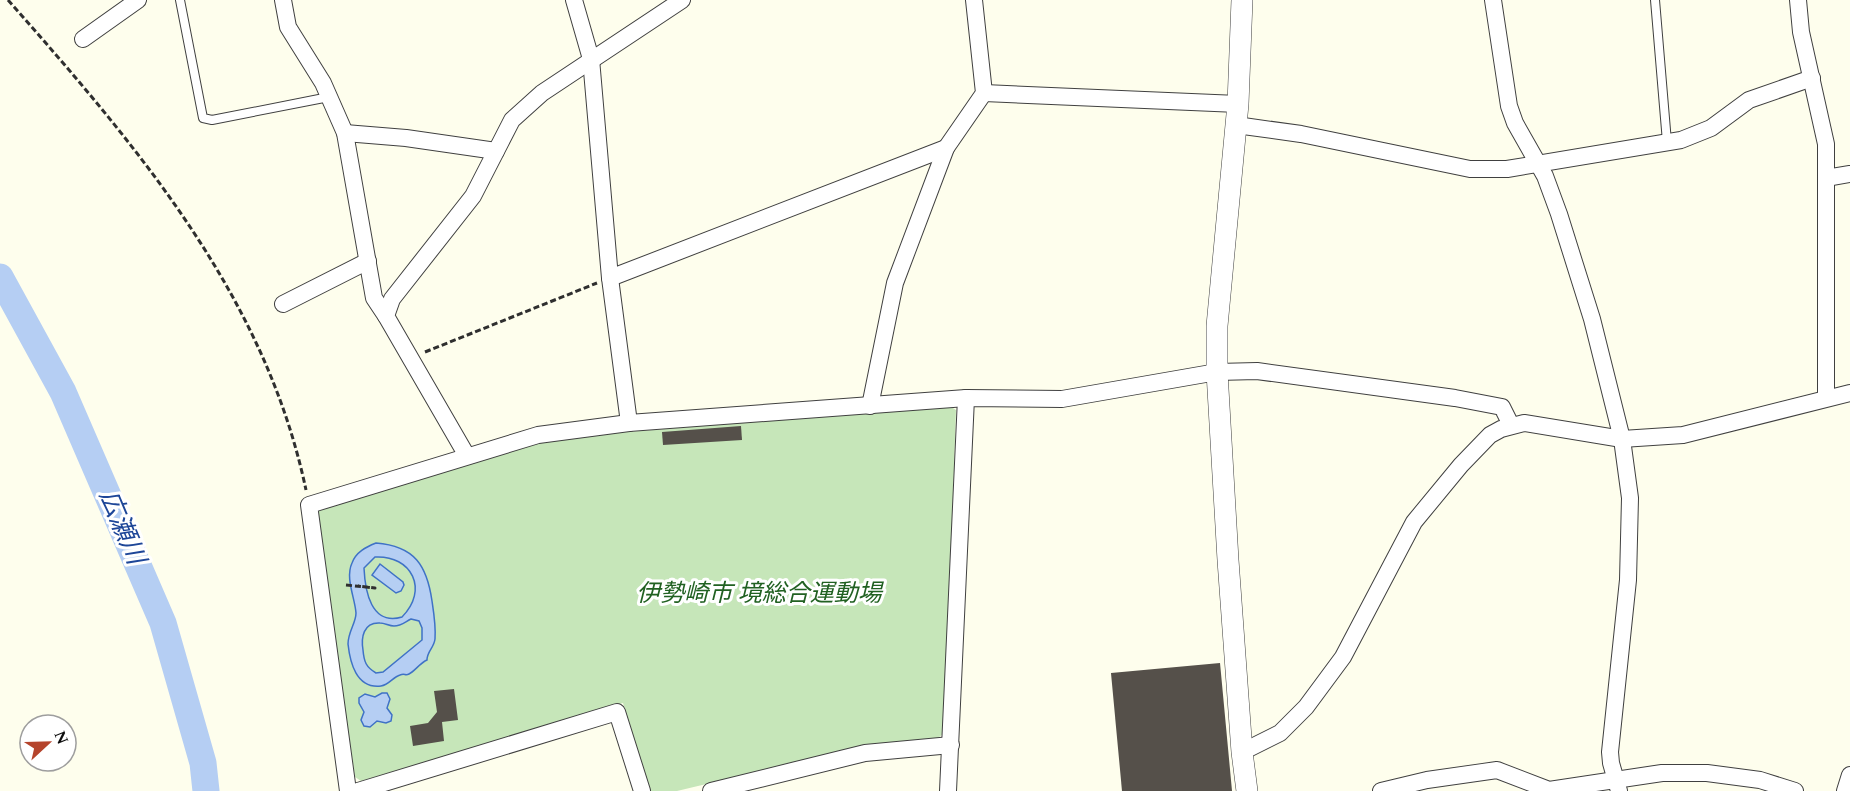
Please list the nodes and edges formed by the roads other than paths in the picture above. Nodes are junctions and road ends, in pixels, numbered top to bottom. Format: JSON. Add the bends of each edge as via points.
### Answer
{"nodes":[{"id":1,"x":138,"y":0,"type":"edge"},
{"id":2,"x":180,"y":0,"type":"edge"},
{"id":3,"x":283,"y":0,"type":"edge"},
{"id":4,"x":574,"y":0,"type":"edge"},
{"id":5,"x":682,"y":0,"type":"edge"},
{"id":6,"x":974,"y":0,"type":"edge"},
{"id":7,"x":1242,"y":0,"type":"edge"},
{"id":8,"x":1493,"y":0,"type":"edge"},
{"id":9,"x":1655,"y":0,"type":"edge"},
{"id":10,"x":1798,"y":0,"type":"edge"},
{"id":11,"x":82,"y":39,"type":"dead end"},
{"id":12,"x":591,"y":59,"type":"junction"},
{"id":13,"x":1812,"y":78,"type":"junction"},
{"id":14,"x":984,"y":93,"type":"junction"},
{"id":15,"x":329,"y":97,"type":"junction"},
{"id":16,"x":1237,"y":115,"type":"junction"},
{"id":17,"x":345,"y":133,"type":"junction"},
{"id":18,"x":1668,"y":142,"type":"junction"},
{"id":19,"x":946,"y":148,"type":"junction"},
{"id":20,"x":496,"y":151,"type":"junction"},
{"id":21,"x":1538,"y":164,"type":"junction"},
{"id":22,"x":1850,"y":174,"type":"edge"},
{"id":23,"x":1826,"y":178,"type":"junction"},
{"id":24,"x":368,"y":261,"type":"junction"},
{"id":25,"x":610,"y":278,"type":"junction"},
{"id":26,"x":283,"y":304,"type":"dead end"},
{"id":27,"x":386,"y":316,"type":"junction"},
{"id":28,"x":1217,"y":372,"type":"junction"},
{"id":29,"x":1850,"y":393,"type":"edge"},
{"id":30,"x":966,"y":398,"type":"junction"},
{"id":31,"x":1826,"y":398,"type":"junction"},
{"id":32,"x":870,"y":406,"type":"junction"},
{"id":33,"x":629,"y":423,"type":"junction"},
{"id":34,"x":1511,"y":424,"type":"junction"},
{"id":35,"x":1622,"y":439,"type":"junction"},
{"id":36,"x":467,"y":456,"type":"junction"},
{"id":37,"x":951,"y":745,"type":"junction"},
{"id":38,"x":1242,"y":752,"type":"junction"},
{"id":39,"x":1850,"y":776,"type":"edge"},
{"id":40,"x":1617,"y":786,"type":"edge"},
{"id":41,"x":348,"y":791,"type":"edge"},
{"id":42,"x":358,"y":791,"type":"edge"},
{"id":43,"x":642,"y":791,"type":"edge"},
{"id":44,"x":711,"y":791,"type":"edge"},
{"id":45,"x":948,"y":791,"type":"edge"},
{"id":46,"x":1247,"y":791,"type":"edge"},
{"id":47,"x":1381,"y":791,"type":"edge"},
{"id":48,"x":1795,"y":791,"type":"edge"},
{"id":49,"x":1845,"y":791,"type":"edge"}],
"edges":[{"from":1,"to":11,"type":"street"},
{"from":2,"to":15,"type":"lane","via":[[202,118],[212,120]]},
{"from":3,"to":15,"type":"street","via":[[288,27]]},
{"from":4,"to":12,"type":"street"},
{"from":5,"to":12,"type":"street"},
{"from":6,"to":14,"type":"street"},
{"from":7,"to":16,"type":"street"},
{"from":8,"to":21,"type":"street","via":[[1509,106]]},
{"from":9,"to":18,"type":"lane"},
{"from":10,"to":13,"type":"street"},
{"from":12,"to":20,"type":"street","via":[[542,93],[512,120]]},
{"from":12,"to":25,"type":"street"},
{"from":13,"to":18,"type":"street","via":[[1749,100],[1711,128]]},
{"from":13,"to":23,"type":"street","via":[[1826,144]]},
{"from":14,"to":16,"type":"street"},
{"from":14,"to":19,"type":"street"},
{"from":15,"to":17,"type":"street"},
{"from":16,"to":21,"type":"street","via":[[1301,134],[1470,169]]},
{"from":16,"to":28,"type":"street","via":[[1217,326]]},
{"from":17,"to":20,"type":"street"},
{"from":17,"to":24,"type":"street"},
{"from":18,"to":21,"type":"street"},
{"from":19,"to":25,"type":"street"},
{"from":19,"to":32,"type":"street","via":[[895,283]]},
{"from":20,"to":27,"type":"street","via":[[473,196],[392,299]]},
{"from":21,"to":35,"type":"street","via":[[1592,319]]},
{"from":22,"to":23,"type":"street"},
{"from":23,"to":31,"type":"street"},
{"from":24,"to":26,"type":"street"},
{"from":24,"to":27,"type":"street","via":[[374,298]]},
{"from":25,"to":33,"type":"street"},
{"from":27,"to":36,"type":"street"},
{"from":28,"to":30,"type":"street","via":[[1062,399]]},
{"from":28,"to":34,"type":"street","via":[[1257,371],[1455,398],[1502,407]]},
{"from":28,"to":38,"type":"street"},
{"from":29,"to":31,"type":"street"},
{"from":30,"to":32,"type":"street"},
{"from":30,"to":37,"type":"street"},
{"from":31,"to":35,"type":"street","via":[[1683,435]]},
{"from":32,"to":33,"type":"street"},
{"from":33,"to":36,"type":"street","via":[[538,435]]},
{"from":34,"to":35,"type":"street","via":[[1542,425]]},
{"from":34,"to":38,"type":"street","via":[[1490,435],[1414,522],[1343,657],[1306,706],[1280,734]]},
{"from":35,"to":40,"type":"street","via":[[1630,498],[1626,619],[1611,740]]},
{"from":36,"to":41,"type":"street","via":[[309,505]]},
{"from":37,"to":44,"type":"street","via":[[865,753]]},
{"from":37,"to":45,"type":"street"},
{"from":38,"to":46,"type":"street"},
{"from":39,"to":49,"type":"street"},
{"from":40,"to":47,"type":"street","via":[[1549,790],[1497,770]]},
{"from":40,"to":48,"type":"street","via":[[1662,773],[1707,773],[1760,780]]},
{"from":42,"to":43,"type":"street","via":[[617,712]]}]}
